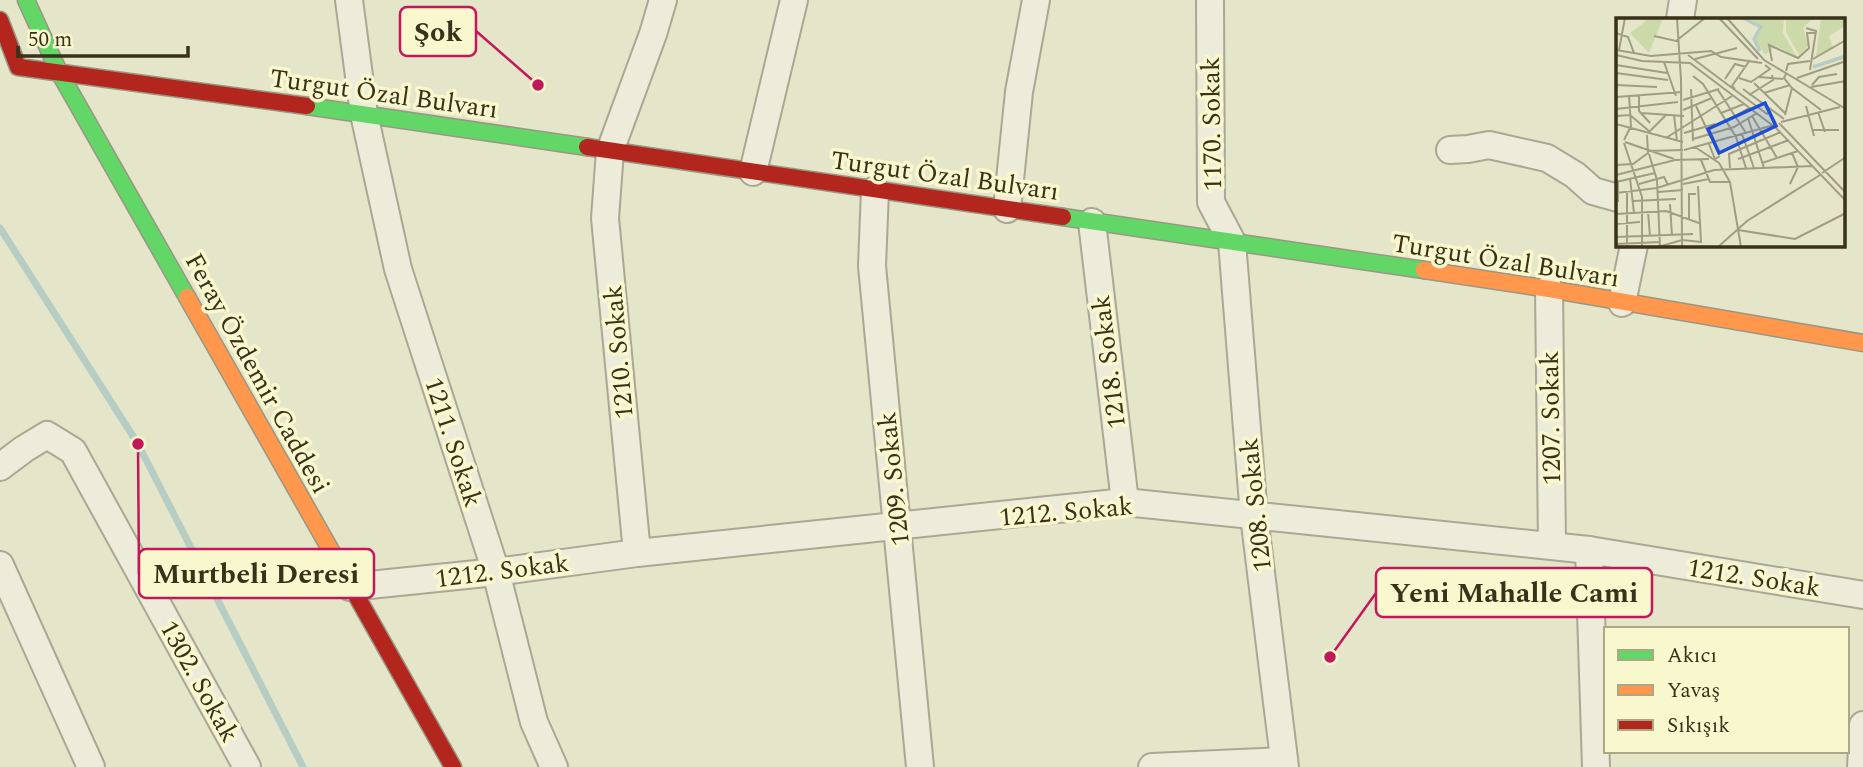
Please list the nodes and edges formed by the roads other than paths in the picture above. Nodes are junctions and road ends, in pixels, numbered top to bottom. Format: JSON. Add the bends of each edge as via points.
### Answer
{"nodes":[{"id":1,"x":26,"y":0,"type":"edge"},
{"id":2,"x":349,"y":0,"type":"edge"},
{"id":3,"x":663,"y":0,"type":"edge"},
{"id":4,"x":794,"y":0,"type":"edge"},
{"id":5,"x":1210,"y":0,"type":"edge"},
{"id":6,"x":1683,"y":0,"type":"edge"},
{"id":7,"x":1030,"y":1,"type":"edge"},
{"id":8,"x":1680,"y":18,"type":"edge"},
{"id":9,"x":0,"y":20,"type":"edge"},
{"id":10,"x":9,"y":66,"type":"edge"},
{"id":11,"x":59,"y":72,"type":"junction"},
{"id":12,"x":364,"y":114,"type":"junction"},
{"id":13,"x":1450,"y":150,"type":"dead end"},
{"id":14,"x":610,"y":151,"type":"junction"},
{"id":15,"x":753,"y":172,"type":"junction"},
{"id":16,"x":875,"y":190,"type":"junction"},
{"id":17,"x":1616,"y":197,"type":"edge"},
{"id":18,"x":1007,"y":209,"type":"junction"},
{"id":19,"x":1092,"y":222,"type":"junction"},
{"id":20,"x":1232,"y":243,"type":"junction"},
{"id":21,"x":1634,"y":247,"type":"edge"},
{"id":22,"x":1549,"y":289,"type":"junction"},
{"id":23,"x":1622,"y":303,"type":"junction"},
{"id":24,"x":1863,"y":343,"type":"edge"},
{"id":25,"x":0,"y":467,"type":"edge"},
{"id":26,"x":1125,"y":502,"type":"junction"},
{"id":27,"x":1254,"y":516,"type":"junction"},
{"id":28,"x":898,"y":527,"type":"junction"},
{"id":29,"x":1552,"y":547,"type":"junction"},
{"id":30,"x":1589,"y":550,"type":"junction"},
{"id":31,"x":637,"y":553,"type":"junction"},
{"id":32,"x":0,"y":565,"type":"edge"},
{"id":33,"x":496,"y":572,"type":"junction"},
{"id":34,"x":350,"y":587,"type":"junction"},
{"id":35,"x":1863,"y":595,"type":"edge"},
{"id":36,"x":1863,"y":724,"type":"edge"},
{"id":37,"x":1284,"y":764,"type":"edge"},
{"id":38,"x":91,"y":767,"type":"edge"},
{"id":39,"x":247,"y":767,"type":"edge"},
{"id":40,"x":453,"y":767,"type":"edge"},
{"id":41,"x":554,"y":767,"type":"edge"},
{"id":42,"x":920,"y":767,"type":"edge"},
{"id":43,"x":1152,"y":767,"type":"edge"},
{"id":44,"x":1596,"y":767,"type":"edge"},
{"id":45,"x":1861,"y":767,"type":"edge"}],
"edges":[{"from":1,"to":11,"type":"main road","name":"Feray Özdemir Caddesi"},
{"from":2,"to":12,"type":"street","name":"1211. Sokak"},
{"from":3,"to":14,"type":"street","name":"1210. Sokak"},
{"from":4,"to":15,"type":"street"},
{"from":5,"to":20,"type":"street","name":"1170. Sokak","via":[[1211,202]]},
{"from":6,"to":8,"type":"street"},
{"from":7,"to":18,"type":"street"},
{"from":9,"to":10,"type":"main road"},
{"from":10,"to":11,"type":"main road","name":"Turgut Özal Bulvarı"},
{"from":11,"to":12,"type":"main road","name":"Turgut Özal Bulvarı"},
{"from":11,"to":34,"type":"main road","name":"Feray Özdemir Caddesi"},
{"from":12,"to":14,"type":"main road","name":"Turgut Özal Bulvarı"},
{"from":12,"to":33,"type":"street","name":"1211. Sokak","via":[[398,269]]},
{"from":13,"to":17,"type":"street","via":[[1489,145],[1547,158],[1592,191]]},
{"from":14,"to":15,"type":"main road","name":"Turgut Özal Bulvarı"},
{"from":14,"to":31,"type":"street","name":"1210. Sokak","via":[[605,218]]},
{"from":15,"to":16,"type":"main road","name":"Turgut Özal Bulvarı"},
{"from":16,"to":18,"type":"main road","name":"Turgut Özal Bulvarı"},
{"from":16,"to":28,"type":"street","name":"1209. Sokak","via":[[872,265]]},
{"from":18,"to":19,"type":"main road","name":"Turgut Özal Bulvarı"},
{"from":19,"to":20,"type":"main road","name":"Turgut Özal Bulvarı"},
{"from":19,"to":26,"type":"street","name":"1218. Sokak"},
{"from":20,"to":22,"type":"main road","name":"Turgut Özal Bulvarı"},
{"from":20,"to":27,"type":"street","name":"1208. Sokak"},
{"from":21,"to":23,"type":"street"},
{"from":22,"to":23,"type":"main road","name":"Turgut Özal Bulvarı"},
{"from":22,"to":29,"type":"street","name":"1207. Sokak"},
{"from":23,"to":24,"type":"main road","name":"Turgut Özal Bulvarı"},
{"from":25,"to":39,"type":"street","name":"1302. Sokak","via":[[47,435],[74,452]]},
{"from":26,"to":27,"type":"street","name":"1212. Sokak"},
{"from":26,"to":28,"type":"street","name":"1212. Sokak"},
{"from":27,"to":29,"type":"street","name":"1212. Sokak"},
{"from":27,"to":37,"type":"street","name":"1208. Sokak"},
{"from":28,"to":31,"type":"street","name":"1212. Sokak"},
{"from":28,"to":42,"type":"street","name":"1209. Sokak"},
{"from":29,"to":30,"type":"street","name":"1212. Sokak"},
{"from":30,"to":35,"type":"street","name":"1212. Sokak"},
{"from":30,"to":44,"type":"street"},
{"from":31,"to":33,"type":"street","name":"1212. Sokak"},
{"from":32,"to":38,"type":"street"},
{"from":33,"to":34,"type":"street","name":"1212. Sokak"},
{"from":33,"to":41,"type":"street","name":"1211. Sokak","via":[[534,722]]},
{"from":34,"to":40,"type":"main road","name":"Feray Özdemir Caddesi"},
{"from":36,"to":45,"type":"street"},
{"from":37,"to":43,"type":"street"}]}
